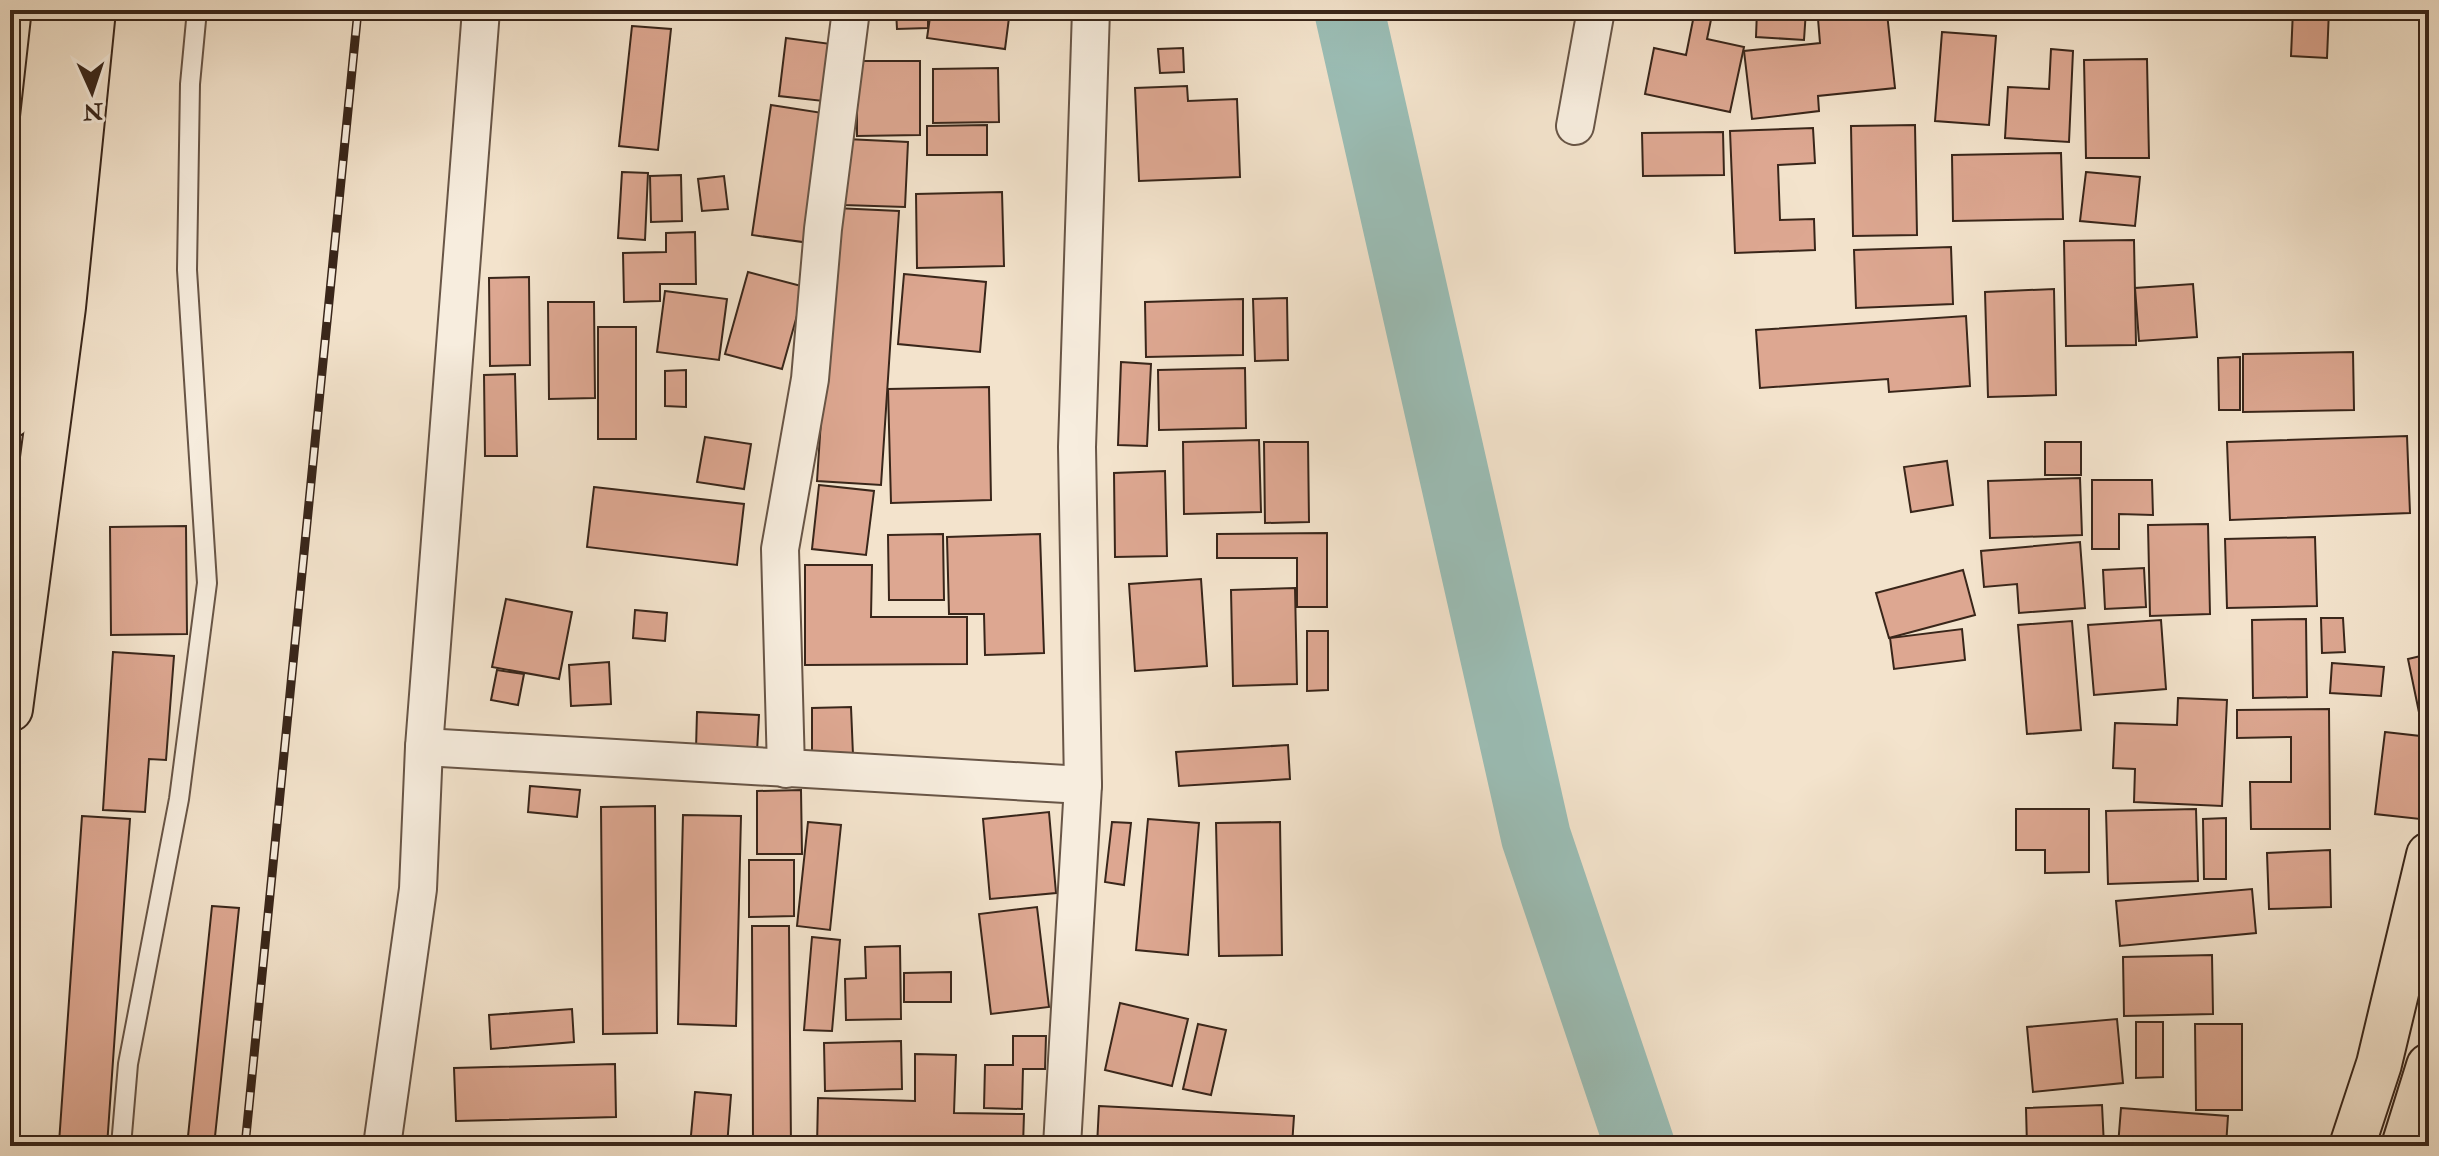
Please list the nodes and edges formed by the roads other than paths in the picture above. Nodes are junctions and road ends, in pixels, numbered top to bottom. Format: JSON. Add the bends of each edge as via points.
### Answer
{"nodes":[{"id":1,"x":93,"y":10,"type":"edge"},
{"id":2,"x":197,"y":10,"type":"edge"},
{"id":3,"x":481,"y":10,"type":"edge"},
{"id":4,"x":851,"y":10,"type":"edge"},
{"id":5,"x":1091,"y":10,"type":"edge"},
{"id":6,"x":1596,"y":10,"type":"edge"},
{"id":7,"x":41,"y":26,"type":"edge"},
{"id":8,"x":1575,"y":126,"type":"dead end"},
{"id":9,"x":10,"y":207,"type":"edge"},
{"id":10,"x":10,"y":415,"type":"edge"},
{"id":11,"x":10,"y":709,"type":"edge"},
{"id":12,"x":424,"y":747,"type":"junction"},
{"id":13,"x":786,"y":769,"type":"junction"},
{"id":14,"x":1083,"y":785,"type":"junction"},
{"id":15,"x":2429,"y":855,"type":"edge"},
{"id":16,"x":2429,"y":1066,"type":"edge"},
{"id":17,"x":121,"y":1146,"type":"edge"},
{"id":18,"x":382,"y":1146,"type":"edge"},
{"id":19,"x":1062,"y":1146,"type":"edge"},
{"id":20,"x":2352,"y":1146,"type":"edge"},
{"id":21,"x":2404,"y":1146,"type":"edge"}],
"edges":[{"from":1,"to":11,"type":"main road","via":[[63,307]]},
{"from":2,"to":17,"type":"lane","via":[[190,84],[187,270],[207,583],[179,799],[128,1064]]},
{"from":3,"to":12,"type":"street"},
{"from":4,"to":13,"type":"street","via":[[810,379],[780,549]]},
{"from":5,"to":14,"type":"street","via":[[1077,447]]},
{"from":6,"to":8,"type":"street"},
{"from":7,"to":9,"type":"main road"},
{"from":7,"to":10,"type":"main road"},
{"from":12,"to":13,"type":"street"},
{"from":12,"to":18,"type":"street","via":[[418,889]]},
{"from":13,"to":14,"type":"street"},
{"from":14,"to":19,"type":"street"},
{"from":15,"to":20,"type":"main road","via":[[2379,1064]]},
{"from":16,"to":21,"type":"main road"}]}
